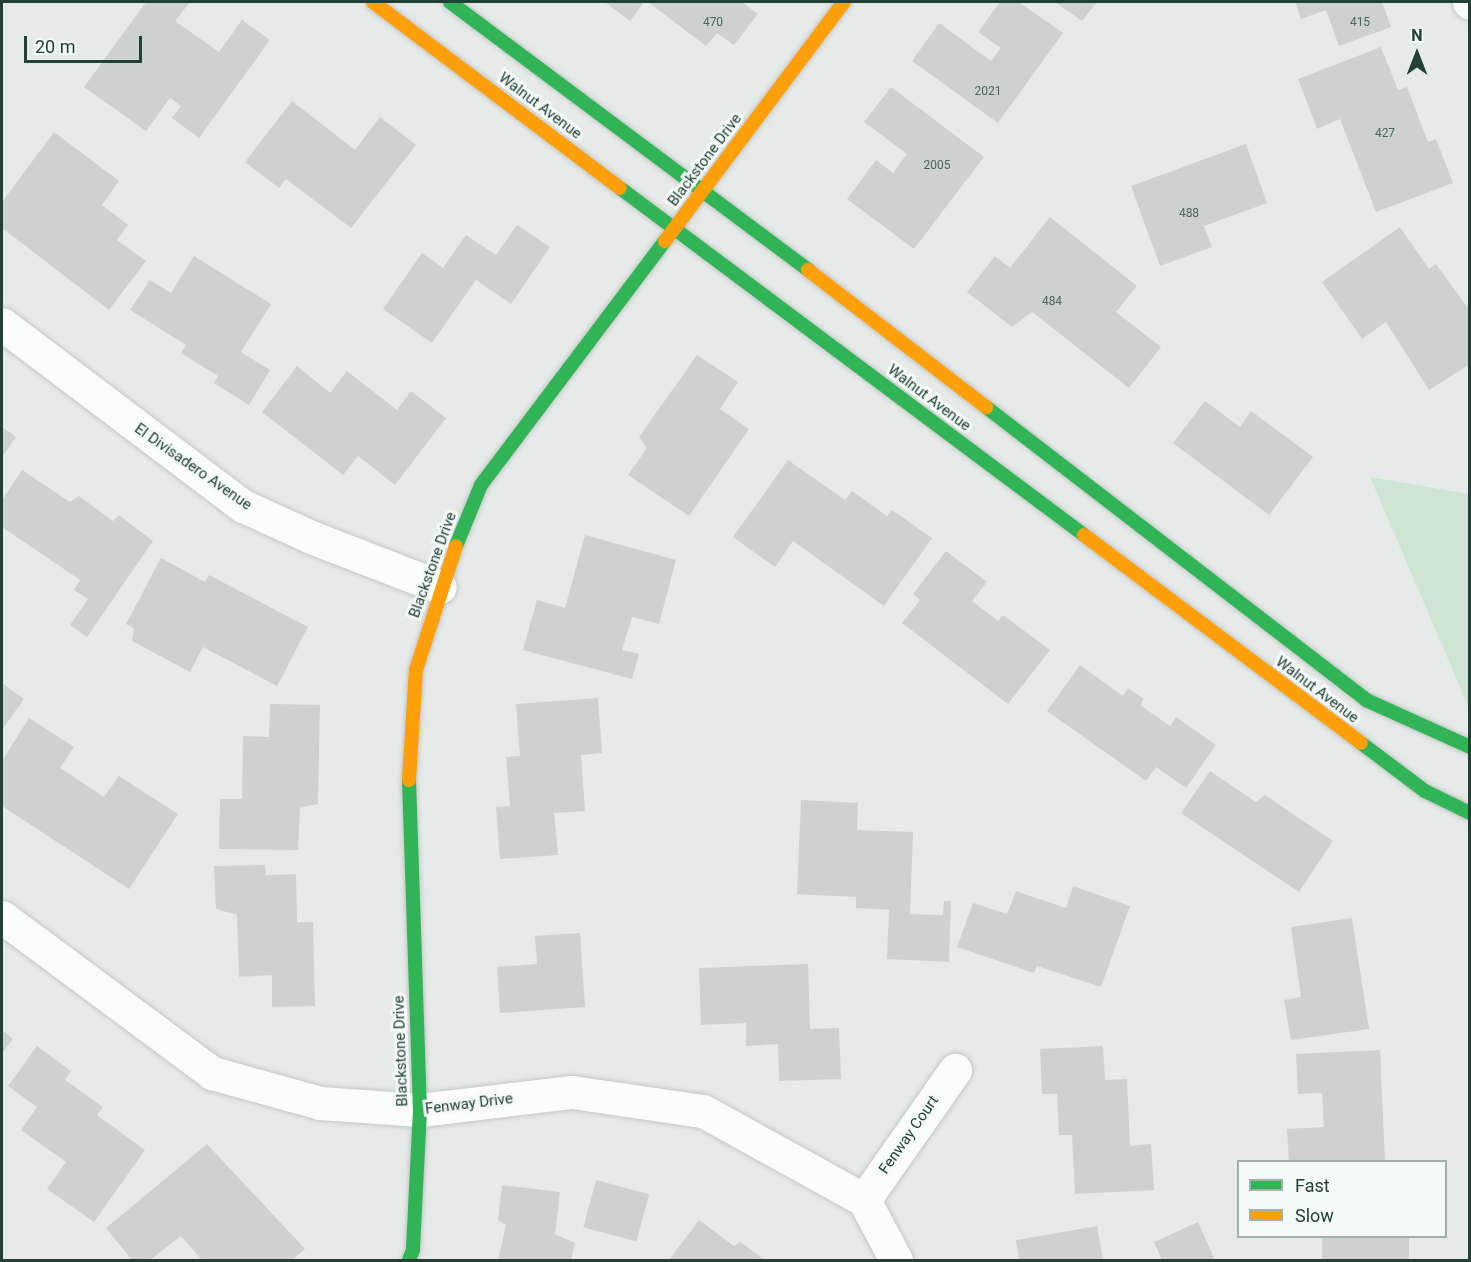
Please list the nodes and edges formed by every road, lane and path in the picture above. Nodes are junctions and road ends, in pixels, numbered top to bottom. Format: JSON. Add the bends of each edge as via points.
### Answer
{"nodes":[{"id":1,"x":373,"y":2,"type":"edge"},
{"id":2,"x":450,"y":2,"type":"edge"},
{"id":3,"x":844,"y":2,"type":"edge"},
{"id":4,"x":704,"y":190,"type":"junction"},
{"id":5,"x":675,"y":227,"type":"junction"},
{"id":6,"x":2,"y":324,"type":"edge"},
{"id":7,"x":440,"y":586,"type":"junction"},
{"id":8,"x":1470,"y":747,"type":"edge"},
{"id":9,"x":1470,"y":813,"type":"edge"},
{"id":10,"x":2,"y":917,"type":"edge"},
{"id":11,"x":955,"y":1070,"type":"dead end"},
{"id":12,"x":420,"y":1110,"type":"junction"},
{"id":13,"x":864,"y":1200,"type":"junction"},
{"id":14,"x":409,"y":1260,"type":"edge"},
{"id":15,"x":896,"y":1260,"type":"edge"}],
"edges":[{"from":1,"to":5,"type":"street","name":"Walnut Avenue"},
{"from":2,"to":4,"type":"street","name":"Walnut Avenue"},
{"from":3,"to":4,"type":"street","name":"Blackstone Drive"},
{"from":4,"to":5,"type":"street","name":"Blackstone Drive"},
{"from":4,"to":8,"type":"street","name":"Walnut Avenue","via":[[1366,700]]},
{"from":5,"to":7,"type":"street","name":"Blackstone Drive","via":[[481,485]]},
{"from":5,"to":9,"type":"street","name":"Walnut Avenue","via":[[1425,792]]},
{"from":6,"to":7,"type":"street","name":"El Divisadero Avenue","via":[[243,506],[311,537]]},
{"from":7,"to":12,"type":"street","name":"Blackstone Drive","via":[[416,670],[408,753]]},
{"from":10,"to":12,"type":"street","name":"Fenway Drive","via":[[212,1073],[320,1103]]},
{"from":11,"to":13,"type":"street","name":"Fenway Court"},
{"from":12,"to":13,"type":"street","name":"Fenway Drive","via":[[572,1092],[703,1112]]},
{"from":12,"to":14,"type":"street","name":"Blackstone Drive","via":[[413,1250]]},
{"from":13,"to":15,"type":"street"}]}
